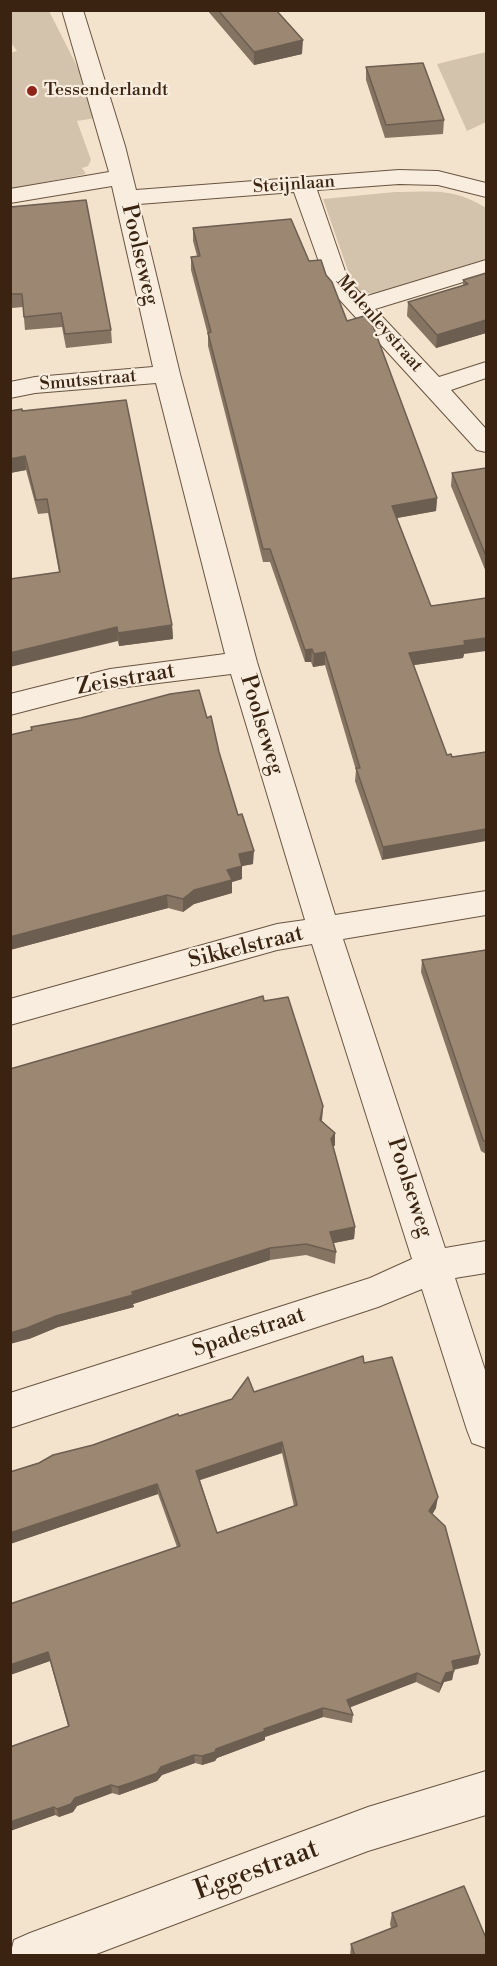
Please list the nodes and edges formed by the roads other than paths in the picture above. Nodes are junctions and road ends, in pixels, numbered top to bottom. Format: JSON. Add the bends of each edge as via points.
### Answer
{"nodes":[{"id":1,"x":72,"y":10,"type":"edge"},
{"id":2,"x":486,"y":175,"type":"edge"},
{"id":3,"x":462,"y":182,"type":"junction"},
{"id":4,"x":303,"y":184,"type":"junction"},
{"id":5,"x":123,"y":188,"type":"junction"},
{"id":6,"x":486,"y":190,"type":"edge"},
{"id":7,"x":10,"y":196,"type":"edge"},
{"id":8,"x":486,"y":267,"type":"edge"},
{"id":9,"x":359,"y":306,"type":"junction"},
{"id":10,"x":486,"y":370,"type":"edge"},
{"id":11,"x":167,"y":374,"type":"junction"},
{"id":12,"x":435,"y":387,"type":"junction"},
{"id":13,"x":10,"y":390,"type":"edge"},
{"id":14,"x":486,"y":444,"type":"edge"},
{"id":15,"x":242,"y":663,"type":"junction"},
{"id":16,"x":10,"y":705,"type":"edge"},
{"id":17,"x":486,"y":903,"type":"edge"},
{"id":18,"x":324,"y":930,"type":"junction"},
{"id":19,"x":10,"y":1012,"type":"edge"},
{"id":20,"x":486,"y":1257,"type":"edge"},
{"id":21,"x":434,"y":1266,"type":"junction"},
{"id":22,"x":10,"y":1411,"type":"edge"},
{"id":23,"x":486,"y":1430,"type":"edge"},
{"id":24,"x":486,"y":1793,"type":"edge"},
{"id":25,"x":30,"y":1956,"type":"edge"}],
"edges":[{"from":1,"to":5,"type":"street","name":"Poolseweg"},
{"from":2,"to":3,"type":"street","name":"Steijnlaan"},
{"from":3,"to":4,"type":"street","name":"Steijnlaan","via":[[438,177],[399,177]]},
{"from":3,"to":6,"type":"street","name":"Steijnlaan"},
{"from":4,"to":5,"type":"street","name":"Steijnlaan"},
{"from":4,"to":9,"type":"street","name":"Molenleystraat","via":[[337,282]]},
{"from":5,"to":7,"type":"street","name":"Steijnlaan","via":[[95,180]]},
{"from":5,"to":11,"type":"street","name":"Poolseweg"},
{"from":8,"to":9,"type":"street"},
{"from":9,"to":12,"type":"street","name":"Molenleystraat"},
{"from":10,"to":12,"type":"street"},
{"from":11,"to":13,"type":"street","name":"Smutsstraat"},
{"from":11,"to":15,"type":"street","name":"Poolseweg"},
{"from":12,"to":14,"type":"street","name":"Molenleystraat"},
{"from":15,"to":16,"type":"street","name":"Zeisstraat","via":[[110,679]]},
{"from":15,"to":18,"type":"street","name":"Poolseweg"},
{"from":17,"to":18,"type":"street","name":"Sikkelstraat"},
{"from":18,"to":19,"type":"street","name":"Sikkelstraat","via":[[277,937]]},
{"from":18,"to":21,"type":"street","name":"Poolseweg"},
{"from":20,"to":21,"type":"street","name":"Spadestraat"},
{"from":21,"to":22,"type":"street","name":"Spadestraat","via":[[378,1291]]},
{"from":21,"to":23,"type":"street","name":"Poolseweg"},
{"from":24,"to":25,"type":"street","name":"Eggestraat","via":[[368,1830]]}]}
